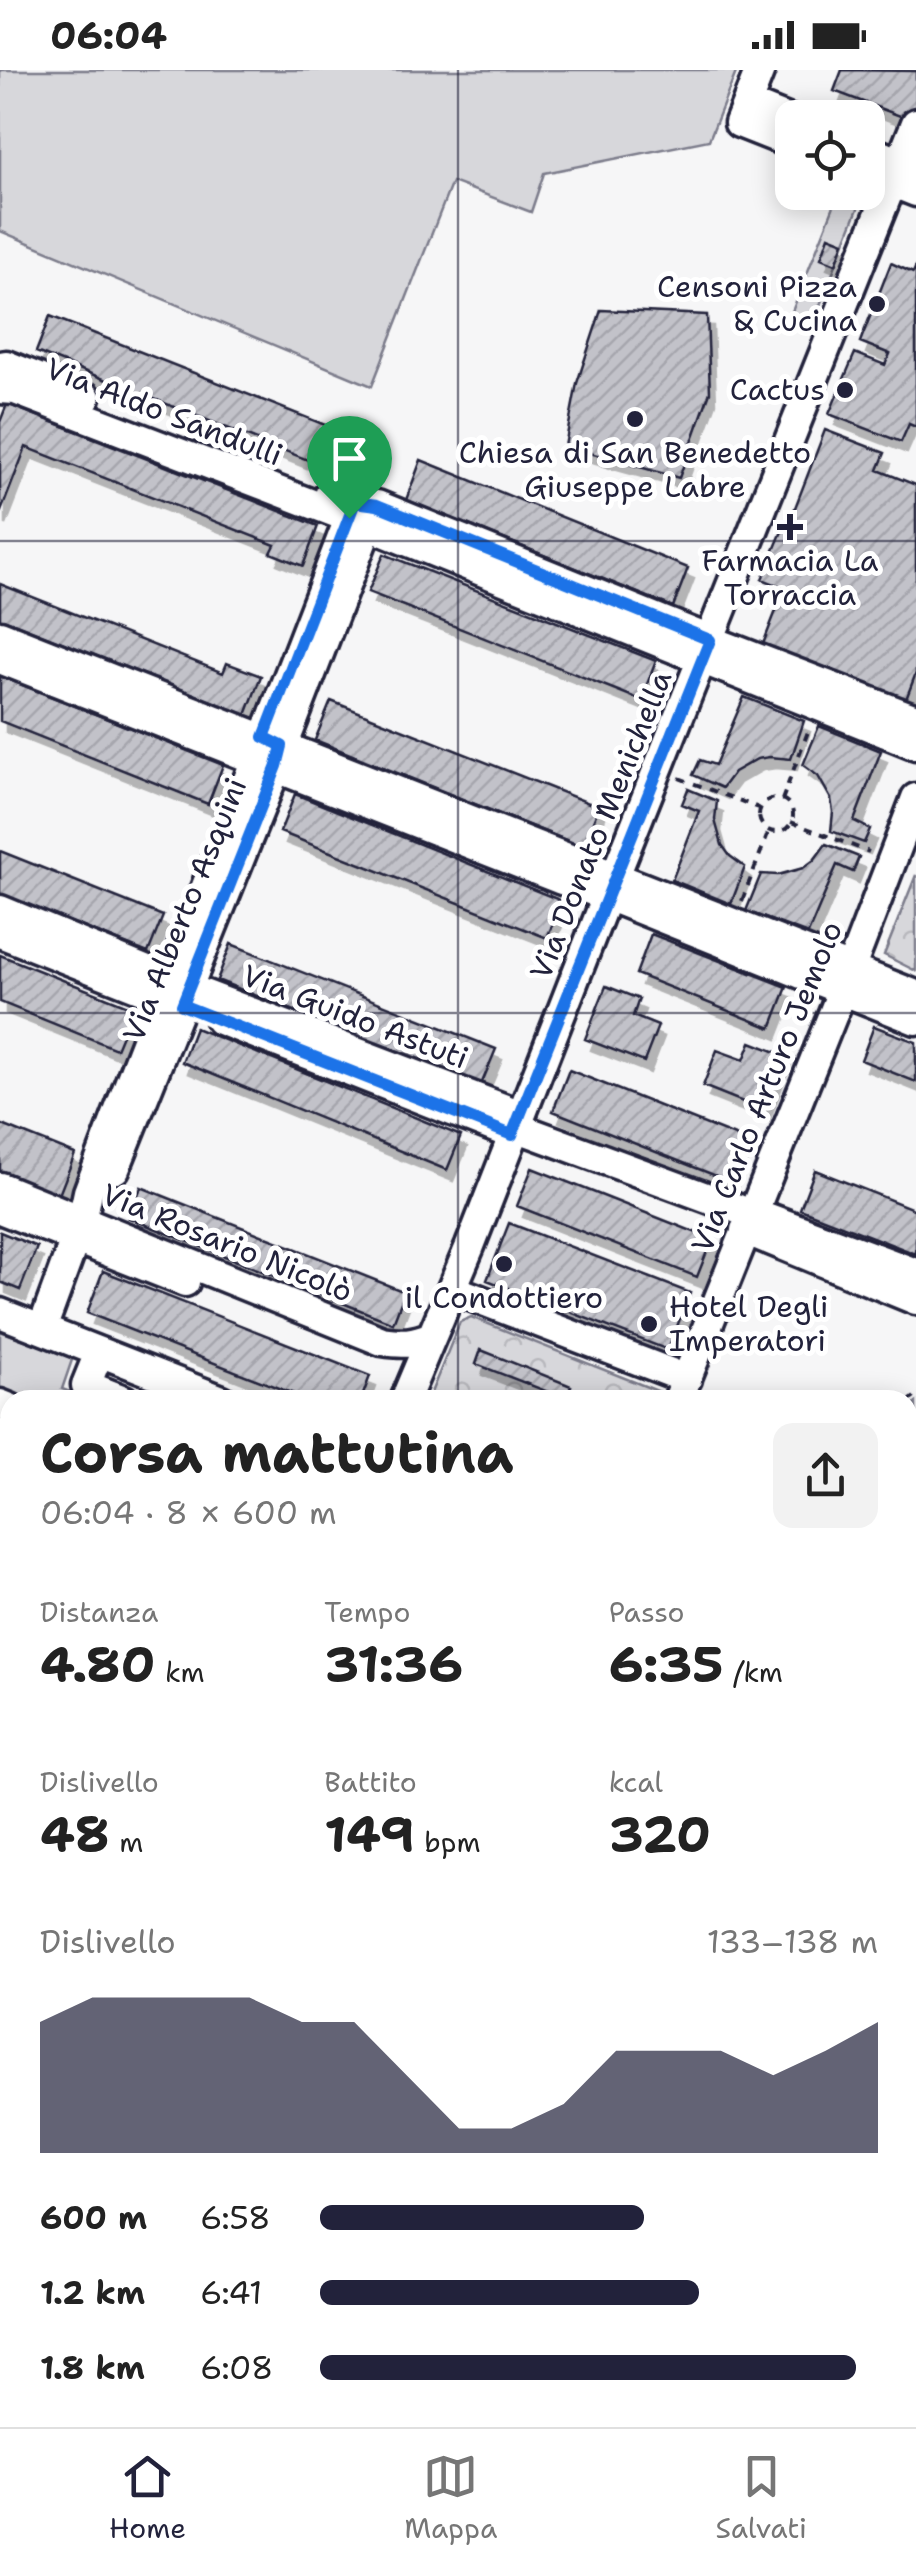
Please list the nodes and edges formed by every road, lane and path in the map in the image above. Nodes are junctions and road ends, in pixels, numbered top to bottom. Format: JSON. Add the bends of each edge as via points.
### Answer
{"nodes":[{"id":1,"x":760,"y":70,"type":"edge"},
{"id":2,"x":775,"y":122,"type":"edge"},
{"id":3,"x":916,"y":123,"type":"edge"},
{"id":4,"x":738,"y":124,"type":"junction"},
{"id":5,"x":775,"y":138,"type":"edge"},
{"id":6,"x":898,"y":176,"type":"edge"},
{"id":7,"x":0,"y":366,"type":"edge"},
{"id":8,"x":0,"y":389,"type":"edge"},
{"id":9,"x":362,"y":513,"type":"junction"},
{"id":10,"x":0,"y":634,"type":"edge"},
{"id":11,"x":706,"y":649,"type":"junction"},
{"id":12,"x":0,"y":658,"type":"edge"},
{"id":13,"x":819,"y":705,"type":"junction"},
{"id":14,"x":916,"y":719,"type":"edge"},
{"id":15,"x":916,"y":745,"type":"edge"},
{"id":16,"x":270,"y":752,"type":"junction"},
{"id":17,"x":674,"y":776,"type":"dead end"},
{"id":18,"x":916,"y":798,"type":"edge"},
{"id":19,"x":782,"y":800,"type":"junction"},
{"id":20,"x":760,"y":808,"type":"junction"},
{"id":21,"x":792,"y":822,"type":"junction"},
{"id":22,"x":769,"y":831,"type":"junction"},
{"id":23,"x":878,"y":856,"type":"dead end"},
{"id":24,"x":610,"y":886,"type":"junction"},
{"id":25,"x":0,"y":910,"type":"edge"},
{"id":26,"x":733,"y":923,"type":"junction"},
{"id":27,"x":0,"y":934,"type":"edge"},
{"id":28,"x":845,"y":978,"type":"junction"},
{"id":29,"x":175,"y":992,"type":"junction"},
{"id":30,"x":916,"y":995,"type":"edge"},
{"id":31,"x":916,"y":1020,"type":"edge"},
{"id":32,"x":516,"y":1126,"type":"junction"},
{"id":33,"x":0,"y":1187,"type":"edge"},
{"id":34,"x":0,"y":1209,"type":"edge"},
{"id":35,"x":745,"y":1217,"type":"junction"},
{"id":36,"x":79,"y":1229,"type":"junction"},
{"id":37,"x":916,"y":1273,"type":"edge"},
{"id":38,"x":452,"y":1289,"type":"junction"},
{"id":39,"x":916,"y":1300,"type":"edge"},
{"id":40,"x":0,"y":1313,"type":"edge"},
{"id":41,"x":42,"y":1329,"type":"junction"},
{"id":42,"x":432,"y":1336,"type":"junction"},
{"id":43,"x":98,"y":1352,"type":"junction"},
{"id":44,"x":410,"y":1389,"type":"edge"},
{"id":45,"x":683,"y":1389,"type":"edge"},
{"id":46,"x":99,"y":1390,"type":"edge"},
{"id":47,"x":196,"y":1390,"type":"edge"}],
"edges":[{"from":1,"to":4,"type":"street"},
{"from":2,"to":4,"type":"street"},
{"from":3,"to":6,"type":"street","name":"Via Donato Menichella"},
{"from":4,"to":5,"type":"street"},
{"from":6,"to":11,"type":"street","name":"Via Donato Menichella"},
{"from":7,"to":9,"type":"street","name":"Via Aldo Sandulli"},
{"from":8,"to":9,"type":"street","name":"Via Aldo Sandulli"},
{"from":9,"to":11,"type":"street","name":"Via Aldo Sandulli"},
{"from":9,"to":16,"type":"street","name":"Via Alberto Asquini"},
{"from":10,"to":16,"type":"street"},
{"from":11,"to":13,"type":"street","name":"Via Aldo Sandulli"},
{"from":11,"to":14,"type":"street","name":"Via Aldo Sandulli"},
{"from":11,"to":24,"type":"street","name":"Via Donato Menichella"},
{"from":12,"to":16,"type":"street"},
{"from":13,"to":15,"type":"street","name":"Via Aldo Sandulli"},
{"from":13,"to":19,"type":"path"},
{"from":16,"to":24,"type":"street"},
{"from":16,"to":29,"type":"street","name":"Via Alberto Asquini"},
{"from":17,"to":20,"type":"path"},
{"from":18,"to":28,"type":"street","name":"Via Carlo Arturo Jemolo"},
{"from":19,"to":20,"type":"path","via":[[769,799]]},
{"from":19,"to":21,"type":"path","via":[[792,809]]},
{"from":20,"to":22,"type":"path","via":[[760,822]]},
{"from":21,"to":22,"type":"path"},
{"from":21,"to":23,"type":"path"},
{"from":22,"to":26,"type":"path"},
{"from":24,"to":26,"type":"street"},
{"from":24,"to":28,"type":"street"},
{"from":24,"to":32,"type":"street","name":"Via Donato Menichella"},
{"from":25,"to":29,"type":"street","name":"Via Guido Astuti"},
{"from":26,"to":28,"type":"street"},
{"from":27,"to":29,"type":"street","name":"Via Guido Astuti"},
{"from":28,"to":30,"type":"street"},
{"from":28,"to":31,"type":"street"},
{"from":28,"to":35,"type":"street","name":"Via Carlo Arturo Jemolo"},
{"from":29,"to":32,"type":"street","name":"Via Guido Astuti"},
{"from":29,"to":36,"type":"street","name":"Via Alberto Asquini","via":[[88,1192]]},
{"from":32,"to":35,"type":"street","name":"Via Guido Astuti"},
{"from":32,"to":38,"type":"street","name":"Via Donato Menichella"},
{"from":33,"to":36,"type":"street","name":"Via Rosario Nicolò"},
{"from":34,"to":36,"type":"street","name":"Via Rosario Nicolò"},
{"from":35,"to":37,"type":"street"},
{"from":35,"to":39,"type":"street"},
{"from":35,"to":45,"type":"street","name":"Via Carlo Arturo Jemolo"},
{"from":36,"to":41,"type":"street","name":"Via Alberto Asquini"},
{"from":36,"to":42,"type":"street","name":"Via Rosario Nicolò","via":[[382,1341],[414,1344]]},
{"from":36,"to":44,"type":"street","name":"Via Rosario Nicolò","via":[[377,1356]]},
{"from":38,"to":42,"type":"street","name":"Via Donato Menichella"},
{"from":38,"to":45,"type":"street"},
{"from":40,"to":41,"type":"street"},
{"from":41,"to":43,"type":"street"},
{"from":42,"to":44,"type":"street","name":"Via Donato Menichella"},
{"from":43,"to":46,"type":"street","via":[[86,1385]]},
{"from":43,"to":47,"type":"street"}]}
